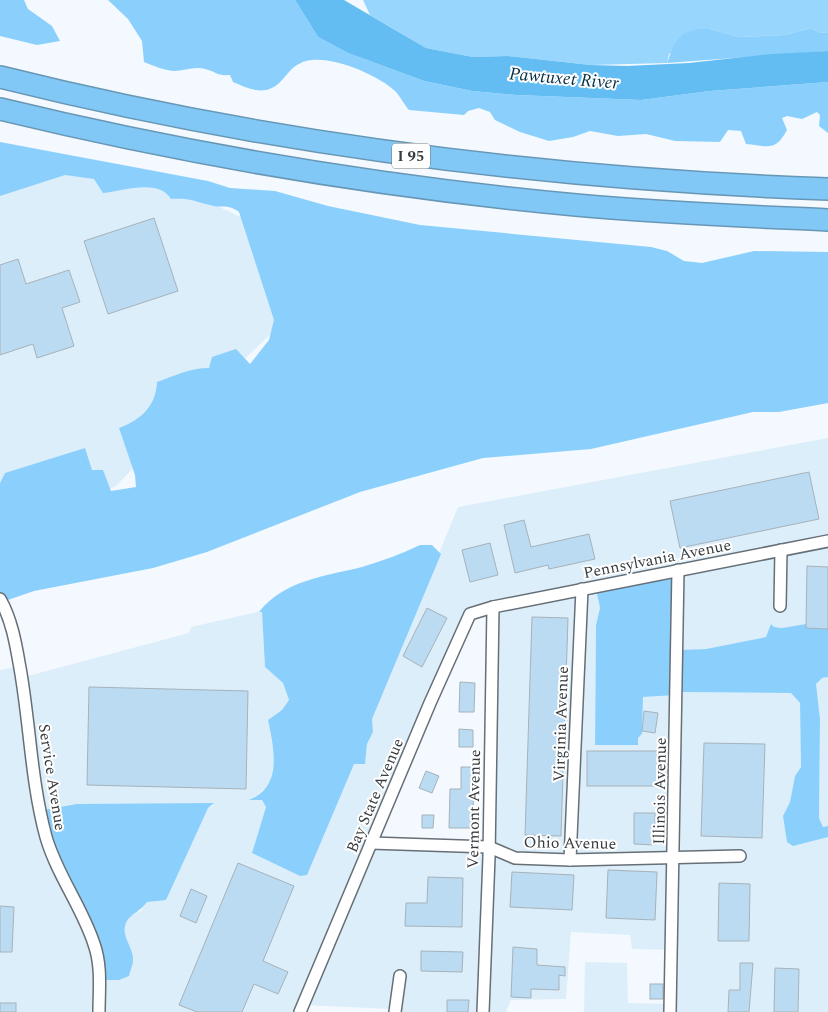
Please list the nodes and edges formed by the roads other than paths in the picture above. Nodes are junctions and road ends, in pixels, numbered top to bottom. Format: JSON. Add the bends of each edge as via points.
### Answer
{"nodes":[{"id":1,"x":0,"y":77,"type":"edge"},
{"id":2,"x":0,"y":109,"type":"edge"},
{"id":3,"x":828,"y":189,"type":"edge"},
{"id":4,"x":803,"y":219,"type":"junction"},
{"id":5,"x":828,"y":220,"type":"edge"},
{"id":6,"x":828,"y":225,"type":"edge"},
{"id":7,"x":828,"y":541,"type":"edge"},
{"id":8,"x":781,"y":550,"type":"junction"},
{"id":9,"x":678,"y":570,"type":"junction"},
{"id":10,"x":582,"y":589,"type":"junction"},
{"id":11,"x":0,"y":599,"type":"edge"},
{"id":12,"x":780,"y":606,"type":"dead end"},
{"id":13,"x":493,"y":607,"type":"junction"},
{"id":14,"x":371,"y":843,"type":"junction"},
{"id":15,"x":489,"y":847,"type":"junction"},
{"id":16,"x":740,"y":856,"type":"dead end"},
{"id":17,"x":674,"y":858,"type":"junction"},
{"id":18,"x":570,"y":860,"type":"junction"},
{"id":19,"x":400,"y":976,"type":"dead end"},
{"id":20,"x":99,"y":1012,"type":"edge"},
{"id":21,"x":300,"y":1012,"type":"edge"},
{"id":22,"x":395,"y":1012,"type":"edge"},
{"id":23,"x":483,"y":1012,"type":"edge"},
{"id":24,"x":670,"y":1012,"type":"edge"}],
"edges":[{"from":1,"to":3,"type":"highway","number":"I 95","via":[[187,119],[388,153],[601,176],[713,185]]},
{"from":2,"to":4,"type":"highway","number":"I 95","via":[[190,151],[395,185],[579,206]]},
{"from":4,"to":5,"type":"highway","number":"I 95"},
{"from":4,"to":6,"type":"highway"},
{"from":7,"to":8,"type":"street","name":"Pennsylvania Avenue"},
{"from":8,"to":9,"type":"street","name":"Pennsylvania Avenue"},
{"from":8,"to":12,"type":"street"},
{"from":9,"to":10,"type":"street","name":"Pennsylvania Avenue"},
{"from":9,"to":17,"type":"street","name":"Illinois Avenue"},
{"from":10,"to":13,"type":"street","name":"Pennsylvania Avenue"},
{"from":10,"to":18,"type":"street","name":"Virginia Avenue"},
{"from":11,"to":20,"type":"street","name":"Service Avenue","via":[[15,638],[45,834],[95,946],[99,968]]},
{"from":13,"to":14,"type":"street","name":"Bay State Avenue","via":[[473,612],[466,621]]},
{"from":13,"to":15,"type":"street","name":"Vermont Avenue"},
{"from":14,"to":15,"type":"street","name":"Ohio Avenue"},
{"from":14,"to":21,"type":"street","name":"Bay State Avenue"},
{"from":15,"to":18,"type":"street","name":"Ohio Avenue","via":[[515,858]]},
{"from":15,"to":23,"type":"street","name":"Vermont Avenue"},
{"from":16,"to":17,"type":"street","name":"Ohio Avenue"},
{"from":17,"to":18,"type":"street","name":"Ohio Avenue"},
{"from":17,"to":24,"type":"street","name":"Illinois Avenue"},
{"from":19,"to":22,"type":"street"}]}
